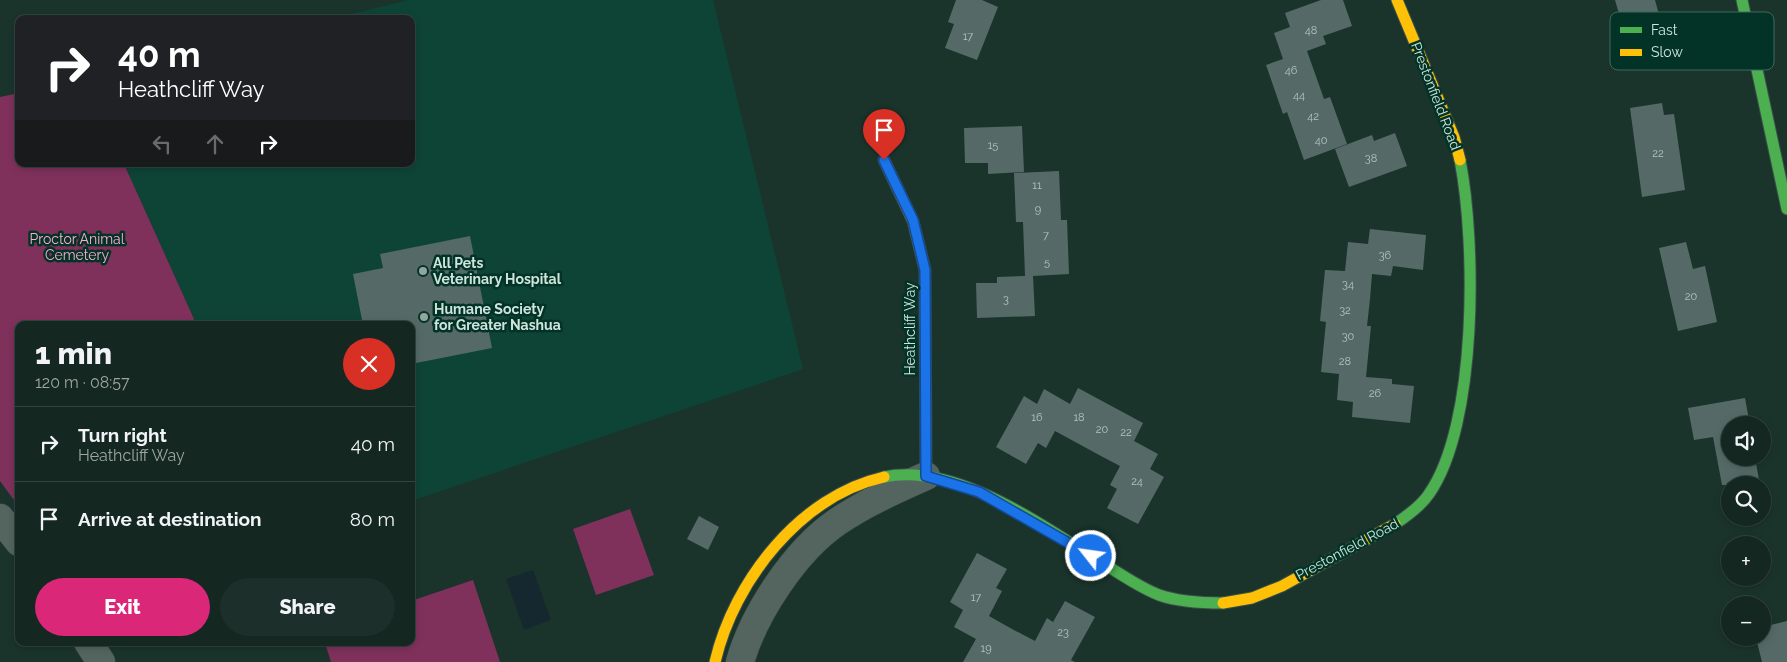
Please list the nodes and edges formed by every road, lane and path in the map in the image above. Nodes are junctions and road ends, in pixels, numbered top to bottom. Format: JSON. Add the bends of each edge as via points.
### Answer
{"nodes":[{"id":1,"x":1398,"y":0,"type":"edge"},
{"id":2,"x":1757,"y":70,"type":"edge"},
{"id":3,"x":884,"y":160,"type":"dead end"},
{"id":4,"x":1787,"y":209,"type":"edge"},
{"id":5,"x":926,"y":476,"type":"junction"},
{"id":6,"x":0,"y":518,"type":"edge"},
{"id":7,"x":15,"y":537,"type":"edge"},
{"id":8,"x":91,"y":646,"type":"edge"},
{"id":9,"x":101,"y":662,"type":"edge"},
{"id":10,"x":715,"y":662,"type":"edge"},
{"id":11,"x":740,"y":662,"type":"edge"}],
"edges":[{"from":1,"to":5,"type":"street","name":"Prestonfield Road","via":[[1457,146],[1467,189],[1470,226],[1468,334],[1458,420],[1449,458],[1432,491],[1412,514],[1372,538],[1256,596],[1225,603],[1166,597],[979,492]]},
{"from":2,"to":4,"type":"street"},
{"from":3,"to":5,"type":"street","name":"Heathcliff Way","via":[[913,220],[925,270]]},
{"from":5,"to":10,"type":"street","name":"Prestonfield Road","via":[[884,477],[866,482],[834,496],[805,517],[768,556],[734,607],[724,626]]},
{"from":5,"to":11,"type":"street","via":[[862,506],[811,545],[760,614]]},
{"from":6,"to":7,"type":"street"},
{"from":8,"to":9,"type":"street"}]}
